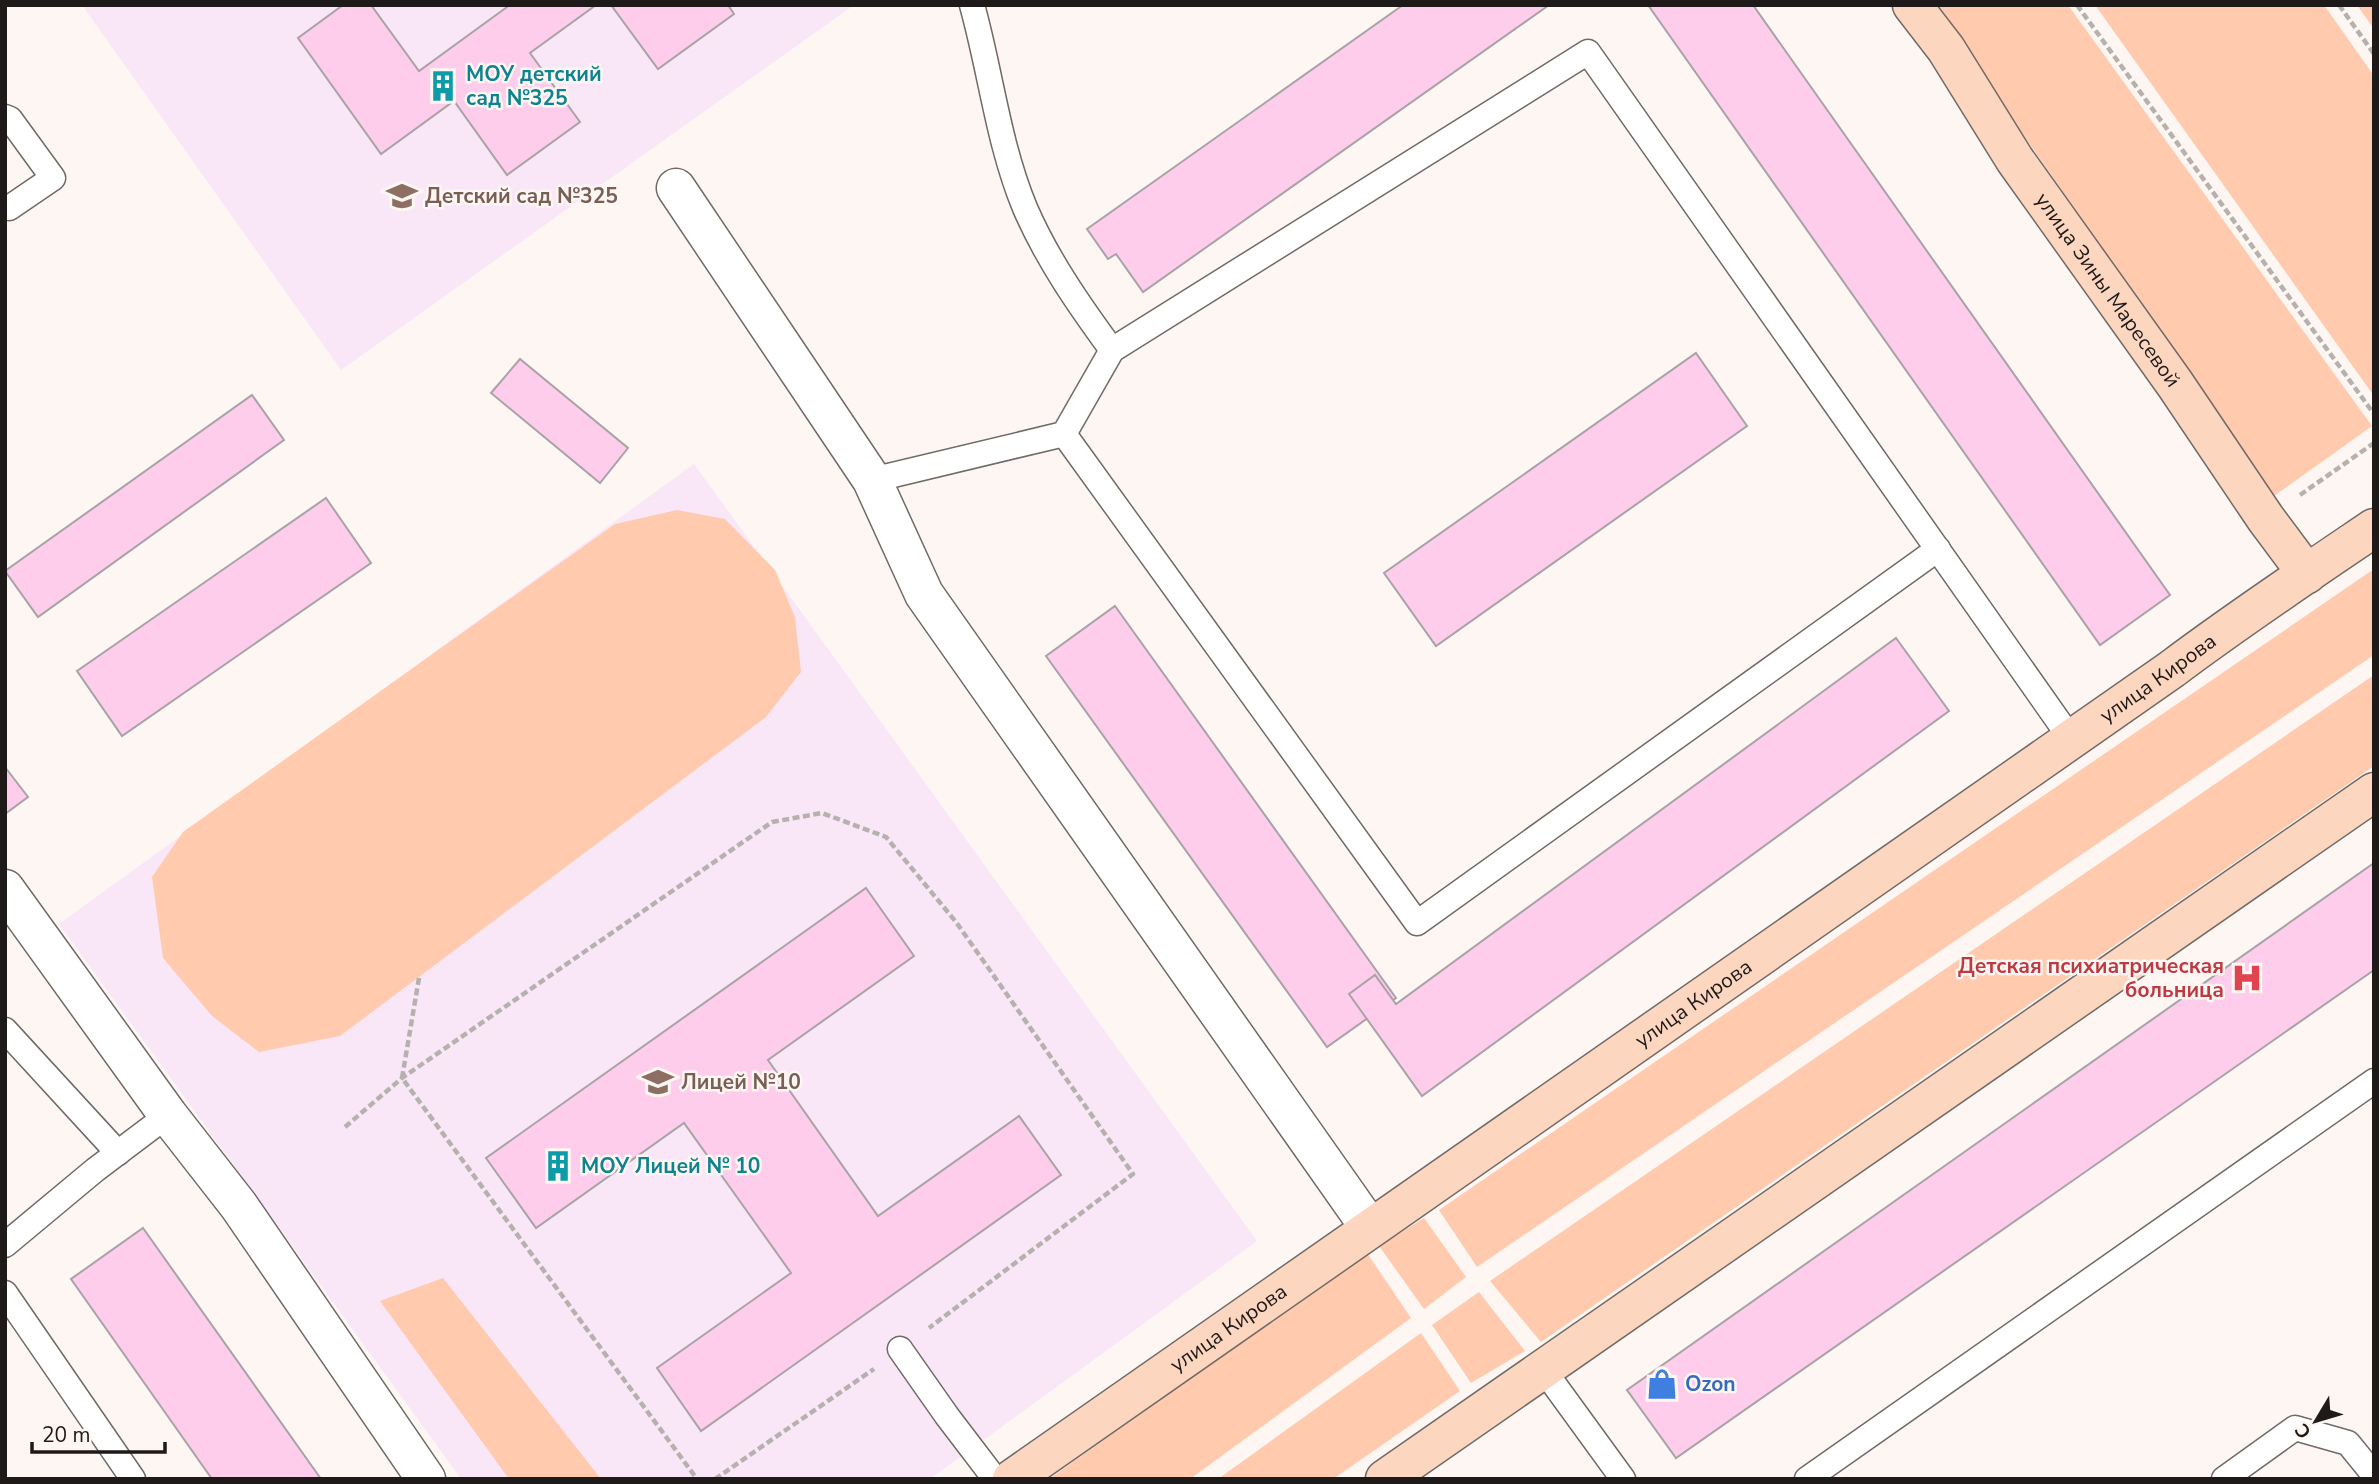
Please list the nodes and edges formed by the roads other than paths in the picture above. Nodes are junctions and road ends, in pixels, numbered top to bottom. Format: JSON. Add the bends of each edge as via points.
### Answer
{"nodes":[{"id":1,"x":972,"y":5,"type":"edge"},
{"id":2,"x":1912,"y":5,"type":"edge"},
{"id":3,"x":5,"y":117,"type":"edge"},
{"id":4,"x":676,"y":188,"type":"dead end"},
{"id":5,"x":5,"y":207,"type":"edge"},
{"id":6,"x":1112,"y":350,"type":"junction"},
{"id":7,"x":1065,"y":433,"type":"junction"},
{"id":8,"x":872,"y":480,"type":"junction"},
{"id":9,"x":2374,"y":528,"type":"edge"},
{"id":10,"x":1938,"y":549,"type":"junction"},
{"id":11,"x":2307,"y":574,"type":"junction"},
{"id":12,"x":2071,"y":739,"type":"junction"},
{"id":13,"x":2374,"y":792,"type":"edge"},
{"id":14,"x":5,"y":890,"type":"edge"},
{"id":15,"x":5,"y":1030,"type":"edge"},
{"id":16,"x":2374,"y":1081,"type":"edge"},
{"id":17,"x":168,"y":1115,"type":"junction"},
{"id":18,"x":118,"y":1153,"type":"junction"},
{"id":19,"x":1370,"y":1228,"type":"junction"},
{"id":20,"x":5,"y":1245,"type":"edge"},
{"id":21,"x":5,"y":1293,"type":"edge"},
{"id":22,"x":900,"y":1349,"type":"road end"},
{"id":23,"x":1543,"y":1369,"type":"junction"},
{"id":24,"x":2374,"y":1475,"type":"edge"},
{"id":25,"x":133,"y":1479,"type":"edge"},
{"id":26,"x":425,"y":1479,"type":"edge"},
{"id":27,"x":995,"y":1479,"type":"edge"},
{"id":28,"x":1012,"y":1479,"type":"edge"},
{"id":29,"x":1385,"y":1479,"type":"edge"},
{"id":30,"x":1623,"y":1479,"type":"edge"},
{"id":31,"x":1807,"y":1479,"type":"edge"},
{"id":32,"x":2224,"y":1479,"type":"edge"}],
"edges":[{"from":1,"to":6,"type":"lane","via":[[999,128],[1026,208],[1067,288]]},
{"from":2,"to":11,"type":"main road","name":"улица Зины Маресевой","via":[[1946,49],[2015,160]]},
{"from":3,"to":5,"type":"lane","via":[[53,178]]},
{"from":4,"to":8,"type":"street"},
{"from":6,"to":7,"type":"lane"},
{"from":6,"to":10,"type":"lane","via":[[1588,52]]},
{"from":7,"to":8,"type":"lane"},
{"from":7,"to":10,"type":"lane","via":[[1417,923]]},
{"from":8,"to":19,"type":"street","via":[[924,594]]},
{"from":9,"to":11,"type":"main road","name":"улица Кирова"},
{"from":10,"to":12,"type":"lane"},
{"from":11,"to":12,"type":"main road","name":"улица Кирова"},
{"from":12,"to":19,"type":"main road","name":"улица Кирова"},
{"from":13,"to":23,"type":"main road"},
{"from":14,"to":17,"type":"street"},
{"from":15,"to":18,"type":"lane"},
{"from":16,"to":31,"type":"lane"},
{"from":17,"to":18,"type":"lane"},
{"from":17,"to":26,"type":"street","via":[[239,1206]]},
{"from":18,"to":20,"type":"lane"},
{"from":19,"to":28,"type":"main road","name":"улица Кирова"},
{"from":21,"to":25,"type":"lane"},
{"from":22,"to":27,"type":"lane"},
{"from":23,"to":29,"type":"main road"},
{"from":23,"to":30,"type":"lane"},
{"from":24,"to":32,"type":"lane","via":[[2348,1443],[2295,1428]]}]}
